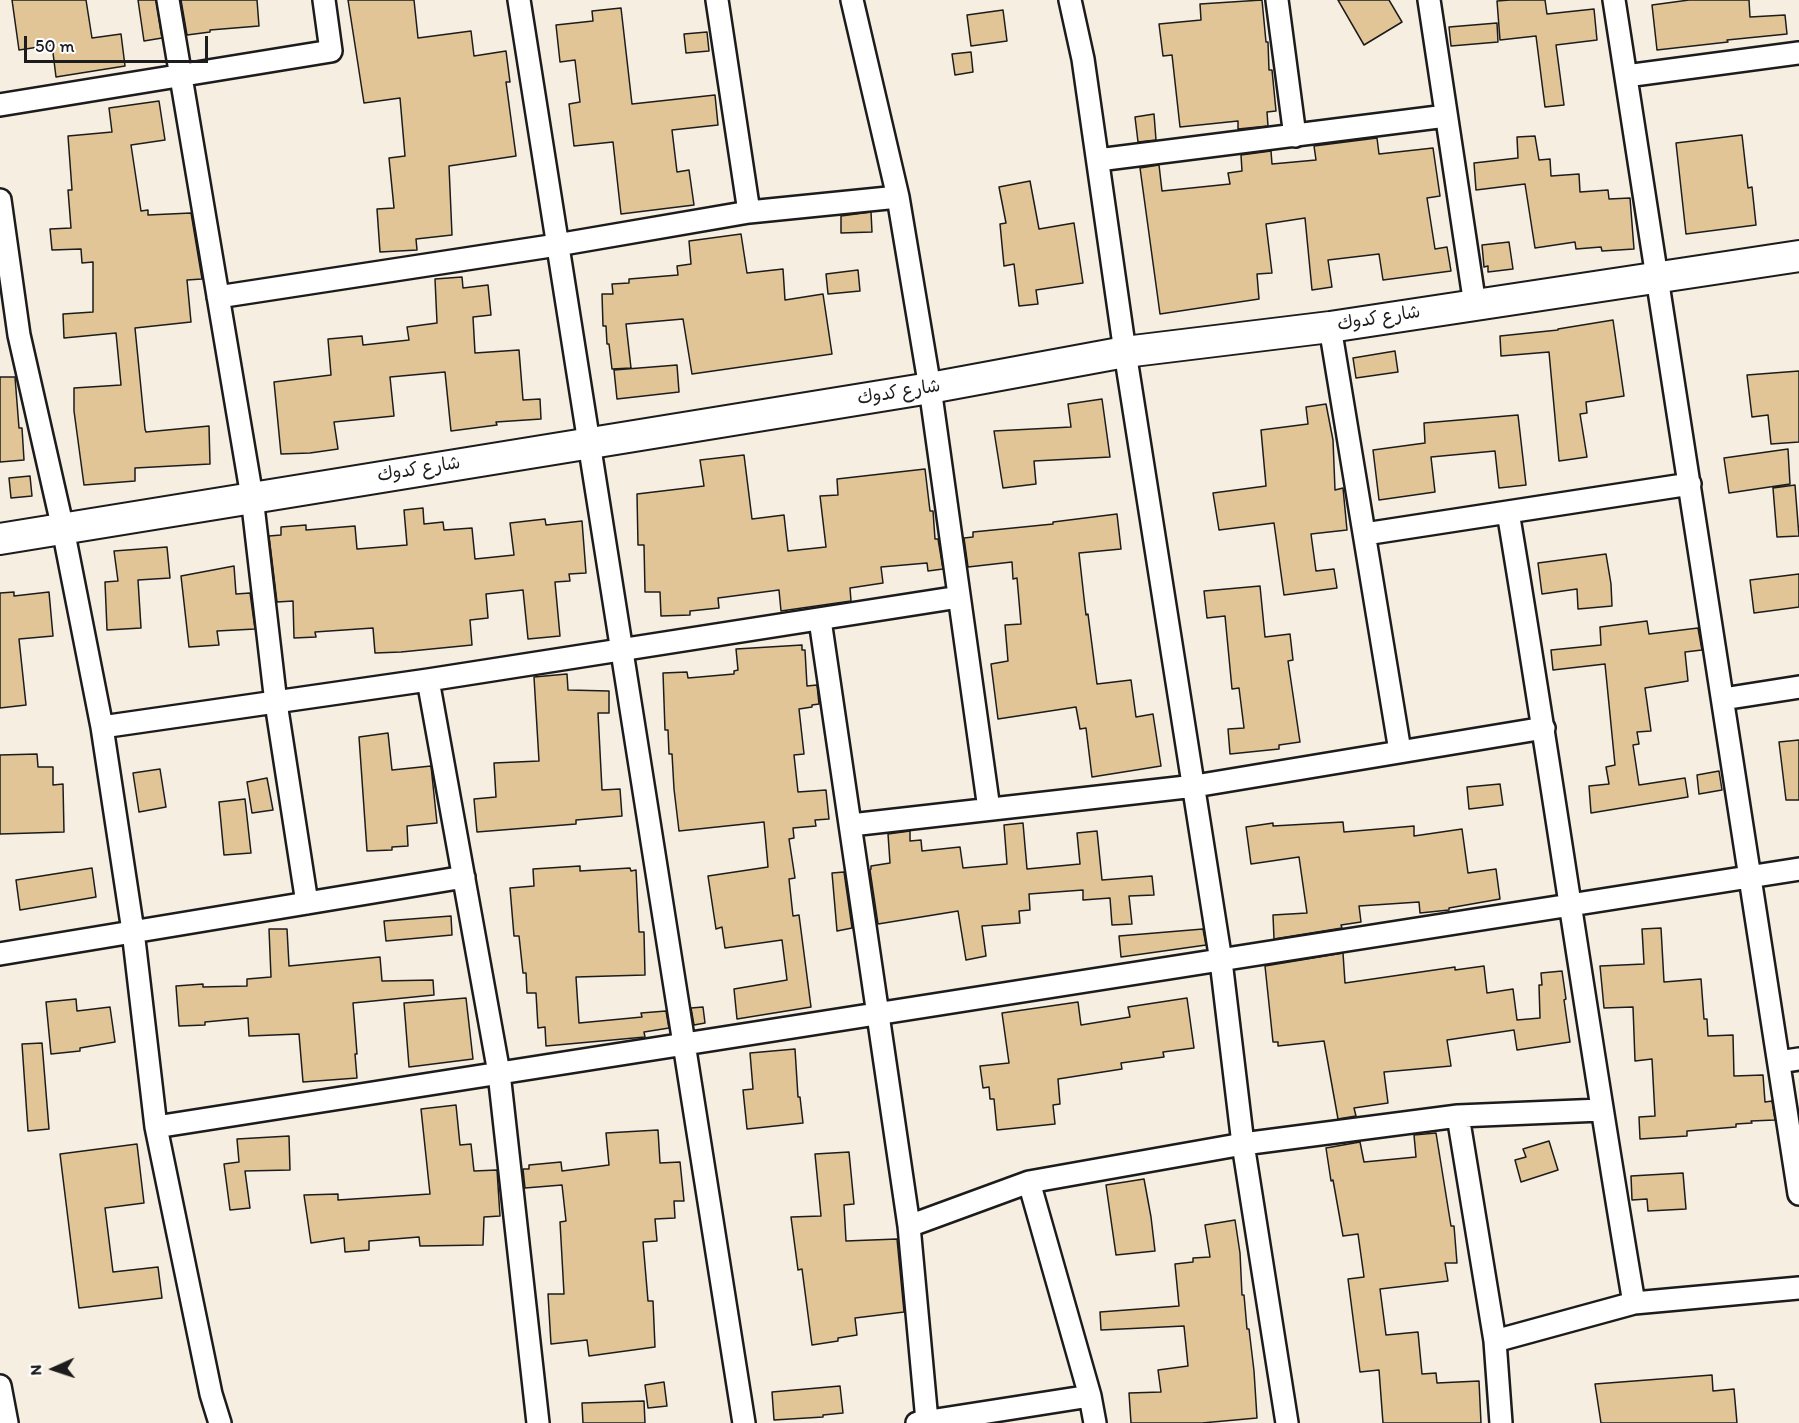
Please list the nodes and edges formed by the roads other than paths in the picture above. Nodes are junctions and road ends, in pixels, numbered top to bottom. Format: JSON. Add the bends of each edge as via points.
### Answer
{"nodes":[{"id":1,"x":168,"y":0,"type":"edge"},
{"id":2,"x":324,"y":0,"type":"edge"},
{"id":3,"x":519,"y":0,"type":"edge"},
{"id":4,"x":717,"y":0,"type":"edge"},
{"id":5,"x":852,"y":0,"type":"edge"},
{"id":6,"x":1070,"y":0,"type":"edge"},
{"id":7,"x":1277,"y":0,"type":"edge"},
{"id":8,"x":1429,"y":0,"type":"edge"},
{"id":9,"x":1614,"y":0,"type":"edge"},
{"id":10,"x":1799,"y":53,"type":"edge"},
{"id":11,"x":180,"y":75,"type":"junction"},
{"id":12,"x":1626,"y":76,"type":"junction"},
{"id":13,"x":0,"y":105,"type":"edge"},
{"id":14,"x":1446,"y":116,"type":"junction"},
{"id":15,"x":1295,"y":136,"type":"junction"},
{"id":16,"x":1098,"y":160,"type":"junction"},
{"id":17,"x":898,"y":197,"type":"junction"},
{"id":18,"x":0,"y":200,"type":"edge"},
{"id":19,"x":749,"y":212,"type":"junction"},
{"id":20,"x":557,"y":245,"type":"junction"},
{"id":21,"x":1799,"y":256,"type":"edge"},
{"id":22,"x":1657,"y":277,"type":"junction"},
{"id":23,"x":218,"y":297,"type":"junction"},
{"id":24,"x":1475,"y":304,"type":"junction"},
{"id":25,"x":1330,"y":327,"type":"junction"},
{"id":26,"x":10,"y":336,"type":"edge"},
{"id":27,"x":1125,"y":352,"type":"junction"},
{"id":28,"x":930,"y":388,"type":"junction"},
{"id":29,"x":588,"y":442,"type":"junction"},
{"id":30,"x":1690,"y":484,"type":"junction"},
{"id":31,"x":252,"y":497,"type":"junction"},
{"id":32,"x":1508,"y":512,"type":"junction"},
{"id":33,"x":63,"y":529,"type":"junction"},
{"id":34,"x":1365,"y":534,"type":"junction"},
{"id":35,"x":0,"y":539,"type":"edge"},
{"id":36,"x":959,"y":597,"type":"junction"},
{"id":37,"x":820,"y":620,"type":"junction"},
{"id":38,"x":621,"y":650,"type":"junction"},
{"id":39,"x":428,"y":680,"type":"junction"},
{"id":40,"x":1799,"y":687,"type":"edge"},
{"id":41,"x":1723,"y":699,"type":"junction"},
{"id":42,"x":276,"y":703,"type":"junction"},
{"id":43,"x":102,"y":727,"type":"junction"},
{"id":44,"x":1544,"y":728,"type":"junction"},
{"id":45,"x":1400,"y":751,"type":"junction"},
{"id":46,"x":1195,"y":786,"type":"junction"},
{"id":47,"x":989,"y":809,"type":"junction"},
{"id":48,"x":851,"y":825,"type":"junction"},
{"id":49,"x":1799,"y":869,"type":"edge"},
{"id":50,"x":464,"y":877,"type":"junction"},
{"id":51,"x":1750,"y":877,"type":"junction"},
{"id":52,"x":307,"y":903,"type":"junction"},
{"id":53,"x":1572,"y":905,"type":"junction"},
{"id":54,"x":134,"y":931,"type":"junction"},
{"id":55,"x":0,"y":954,"type":"edge"},
{"id":56,"x":1221,"y":961,"type":"junction"},
{"id":57,"x":879,"y":1014,"type":"junction"},
{"id":58,"x":683,"y":1044,"type":"junction"},
{"id":59,"x":1789,"y":1061,"type":"edge"},
{"id":60,"x":499,"y":1073,"type":"junction"},
{"id":61,"x":1601,"y":1110,"type":"junction"},
{"id":62,"x":1458,"y":1116,"type":"junction"},
{"id":63,"x":156,"y":1127,"type":"junction"},
{"id":64,"x":1243,"y":1144,"type":"junction"},
{"id":65,"x":1029,"y":1182,"type":"junction"},
{"id":66,"x":1799,"y":1194,"type":"edge"},
{"id":67,"x":909,"y":1226,"type":"junction"},
{"id":68,"x":1799,"y":1288,"type":"edge"},
{"id":69,"x":1634,"y":1303,"type":"junction"},
{"id":70,"x":1495,"y":1341,"type":"junction"},
{"id":71,"x":0,"y":1386,"type":"edge"},
{"id":72,"x":1090,"y":1396,"type":"junction"},
{"id":73,"x":922,"y":1422,"type":"edge"},
{"id":74,"x":7,"y":1423,"type":"edge"},
{"id":75,"x":220,"y":1423,"type":"edge"},
{"id":76,"x":538,"y":1423,"type":"edge"},
{"id":77,"x":744,"y":1423,"type":"edge"},
{"id":78,"x":1095,"y":1423,"type":"edge"},
{"id":79,"x":1287,"y":1423,"type":"edge"},
{"id":80,"x":1501,"y":1423,"type":"edge"}],
"edges":[{"from":1,"to":11,"type":"street"},
{"from":2,"to":11,"type":"street","via":[[331,51]]},
{"from":3,"to":20,"type":"street"},
{"from":4,"to":19,"type":"street"},
{"from":5,"to":17,"type":"street"},
{"from":6,"to":16,"type":"street"},
{"from":7,"to":15,"type":"street"},
{"from":8,"to":14,"type":"street"},
{"from":9,"to":12,"type":"street"},
{"from":10,"to":12,"type":"street"},
{"from":11,"to":13,"type":"street"},
{"from":11,"to":23,"type":"street"},
{"from":12,"to":22,"type":"street"},
{"from":14,"to":15,"type":"street"},
{"from":14,"to":24,"type":"street"},
{"from":15,"to":16,"type":"street"},
{"from":16,"to":27,"type":"street"},
{"from":17,"to":19,"type":"street"},
{"from":17,"to":28,"type":"street"},
{"from":18,"to":26,"type":"street"},
{"from":19,"to":20,"type":"street"},
{"from":20,"to":23,"type":"street"},
{"from":20,"to":29,"type":"street"},
{"from":21,"to":22,"type":"street","name":"شارع كدوك"},
{"from":22,"to":24,"type":"street","name":"شارع كدوك"},
{"from":22,"to":30,"type":"street"},
{"from":23,"to":31,"type":"street"},
{"from":24,"to":25,"type":"street","name":"شارع كدوك"},
{"from":25,"to":27,"type":"street","name":"شارع كدوك"},
{"from":25,"to":34,"type":"street"},
{"from":26,"to":33,"type":"street"},
{"from":27,"to":28,"type":"street","name":"شارع كدوك"},
{"from":27,"to":46,"type":"street"},
{"from":28,"to":29,"type":"street","name":"شارع كدوك"},
{"from":28,"to":36,"type":"street"},
{"from":29,"to":31,"type":"street","name":"شارع كدوك"},
{"from":29,"to":38,"type":"street"},
{"from":30,"to":32,"type":"street"},
{"from":30,"to":41,"type":"street"},
{"from":31,"to":33,"type":"street","name":"شارع كدوك"},
{"from":31,"to":42,"type":"street"},
{"from":32,"to":34,"type":"street"},
{"from":32,"to":44,"type":"street"},
{"from":33,"to":35,"type":"street","name":"شارع كدوك"},
{"from":33,"to":43,"type":"street"},
{"from":34,"to":45,"type":"street"},
{"from":36,"to":37,"type":"street"},
{"from":36,"to":47,"type":"street"},
{"from":37,"to":38,"type":"street"},
{"from":37,"to":48,"type":"street"},
{"from":38,"to":39,"type":"street"},
{"from":38,"to":58,"type":"street"},
{"from":39,"to":42,"type":"street"},
{"from":39,"to":50,"type":"street"},
{"from":40,"to":41,"type":"street"},
{"from":41,"to":51,"type":"street"},
{"from":42,"to":43,"type":"street"},
{"from":42,"to":52,"type":"street"},
{"from":43,"to":54,"type":"street"},
{"from":44,"to":45,"type":"street"},
{"from":44,"to":53,"type":"street"},
{"from":45,"to":46,"type":"street"},
{"from":46,"to":47,"type":"street"},
{"from":46,"to":56,"type":"street"},
{"from":47,"to":48,"type":"street"},
{"from":48,"to":57,"type":"street"},
{"from":49,"to":51,"type":"street"},
{"from":50,"to":52,"type":"street"},
{"from":50,"to":60,"type":"street"},
{"from":51,"to":53,"type":"street"},
{"from":51,"to":59,"type":"street"},
{"from":52,"to":54,"type":"street"},
{"from":53,"to":56,"type":"street"},
{"from":53,"to":61,"type":"street"},
{"from":54,"to":55,"type":"street"},
{"from":54,"to":63,"type":"street"},
{"from":56,"to":57,"type":"street"},
{"from":56,"to":64,"type":"street"},
{"from":57,"to":58,"type":"street"},
{"from":57,"to":67,"type":"street"},
{"from":58,"to":60,"type":"street"},
{"from":58,"to":77,"type":"street"},
{"from":59,"to":66,"type":"street"},
{"from":60,"to":63,"type":"street"},
{"from":60,"to":76,"type":"street"},
{"from":61,"to":62,"type":"street"},
{"from":61,"to":69,"type":"street"},
{"from":62,"to":64,"type":"street"},
{"from":62,"to":70,"type":"street"},
{"from":63,"to":75,"type":"street"},
{"from":64,"to":65,"type":"street"},
{"from":64,"to":79,"type":"street"},
{"from":65,"to":67,"type":"street"},
{"from":65,"to":72,"type":"street"},
{"from":67,"to":73,"type":"street"},
{"from":68,"to":69,"type":"street"},
{"from":69,"to":70,"type":"street"},
{"from":70,"to":80,"type":"street"},
{"from":71,"to":74,"type":"street"},
{"from":72,"to":73,"type":"street"},
{"from":72,"to":78,"type":"street"}]}
